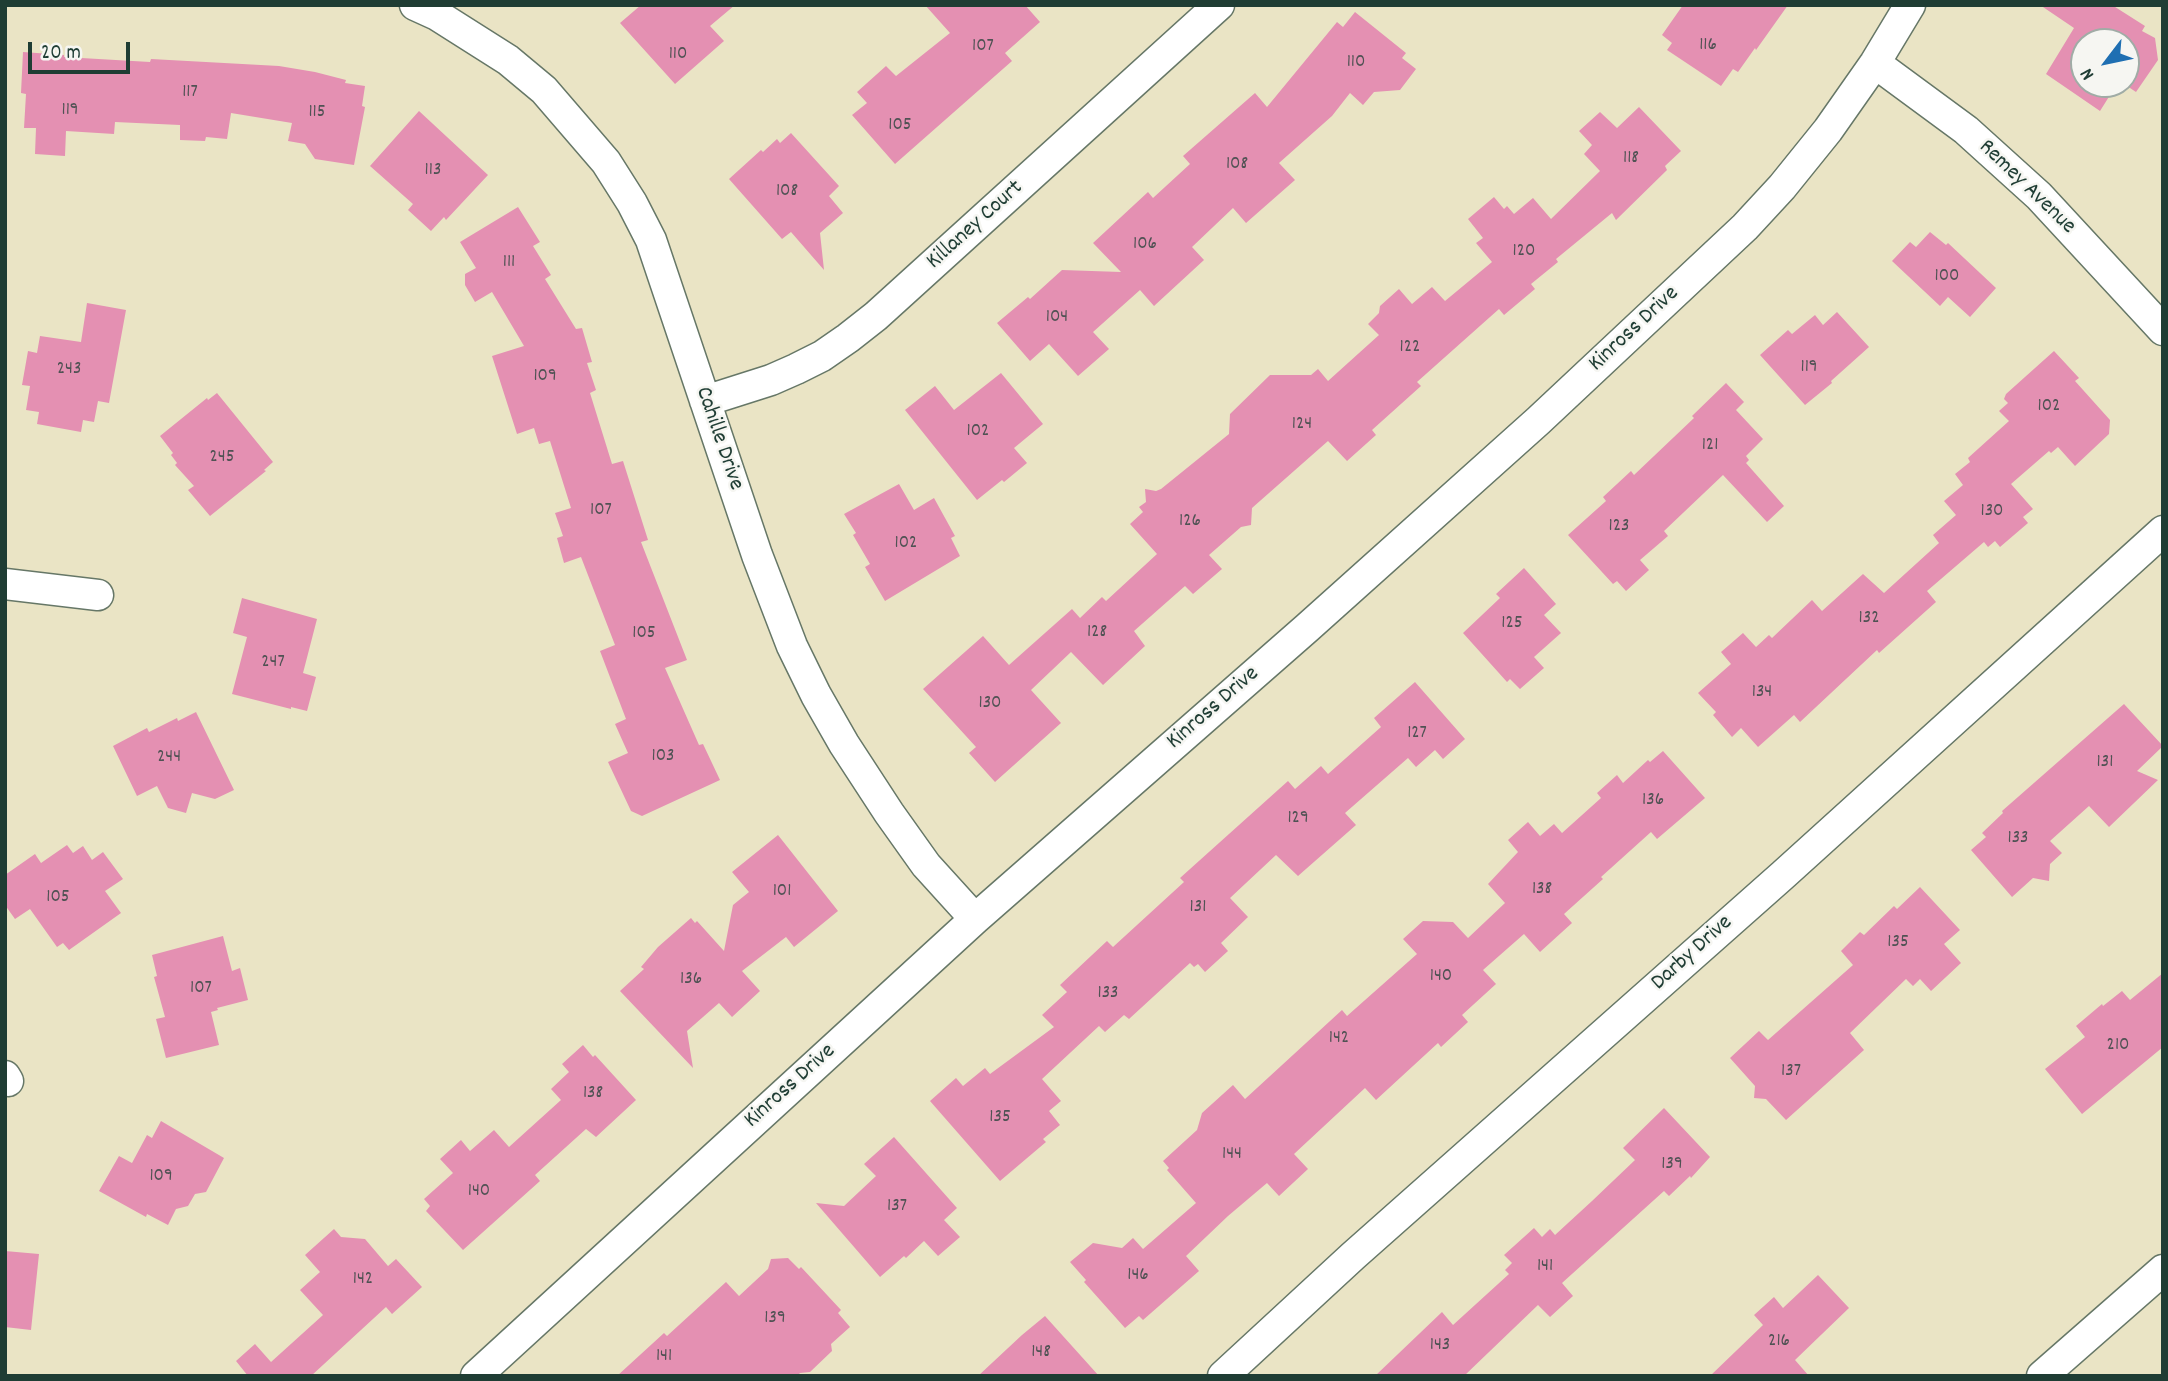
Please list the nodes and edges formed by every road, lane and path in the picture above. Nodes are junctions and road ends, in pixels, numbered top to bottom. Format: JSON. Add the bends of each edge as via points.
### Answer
{"nodes":[{"id":1,"x":415,"y":5,"type":"edge"},
{"id":2,"x":1219,"y":5,"type":"edge"},
{"id":3,"x":1910,"y":5,"type":"edge"},
{"id":4,"x":1875,"y":63,"type":"junction"},
{"id":5,"x":2163,"y":330,"type":"edge"},
{"id":6,"x":705,"y":401,"type":"junction"},
{"id":7,"x":2163,"y":531,"type":"edge"},
{"id":8,"x":5,"y":584,"type":"edge"},
{"id":9,"x":98,"y":595,"type":"dead end"},
{"id":10,"x":975,"y":919,"type":"junction"},
{"id":11,"x":2163,"y":1270,"type":"edge"},
{"id":12,"x":476,"y":1376,"type":"edge"},
{"id":13,"x":1223,"y":1376,"type":"edge"},
{"id":14,"x":2042,"y":1376,"type":"edge"}],
"edges":[{"from":1,"to":6,"type":"street","name":"Cahille Drive","via":[[508,60],[544,90],[606,162],[651,240]]},
{"from":2,"to":6,"type":"street","name":"Killaney Court","via":[[848,338],[771,380]]},
{"from":3,"to":4,"type":"street","name":"Kinross Drive"},
{"from":4,"to":5,"type":"street","name":"Remey Avenue","via":[[1966,130],[2039,197]]},
{"from":4,"to":10,"type":"street","name":"Kinross Drive","via":[[1828,131],[1745,228],[1538,421]]},
{"from":6,"to":10,"type":"street","name":"Cahille Drive","via":[[757,555],[816,695],[888,813],[926,865]]},
{"from":7,"to":13,"type":"street","name":"Darby Drive"},
{"from":8,"to":9,"type":"street"},
{"from":10,"to":12,"type":"street","name":"Kinross Drive"},
{"from":11,"to":14,"type":"street"}]}
